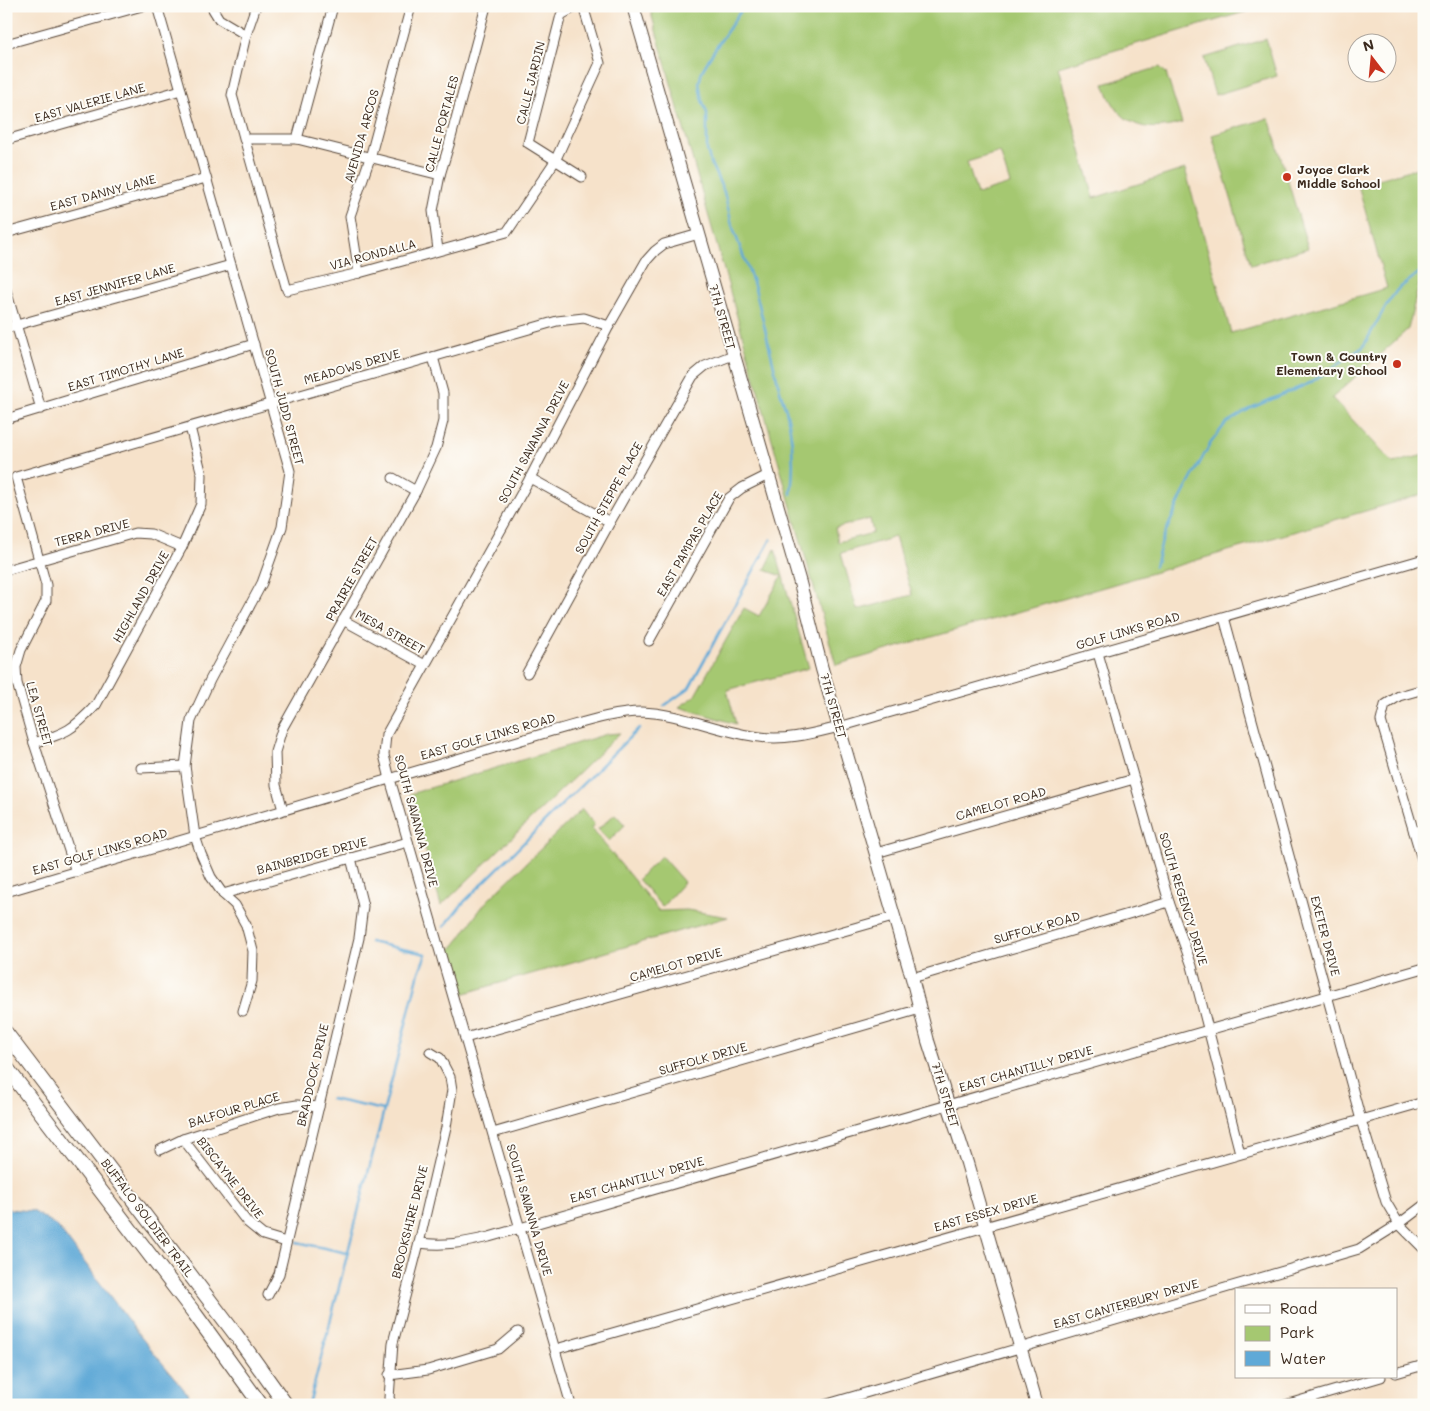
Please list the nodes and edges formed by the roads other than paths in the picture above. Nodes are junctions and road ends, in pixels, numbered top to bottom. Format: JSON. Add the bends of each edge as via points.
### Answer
{"nodes":[{"id":1,"x":142,"y":6,"type":"edge"},
{"id":2,"x":157,"y":6,"type":"edge"},
{"id":3,"x":211,"y":6,"type":"edge"},
{"id":4,"x":256,"y":6,"type":"edge"},
{"id":5,"x":334,"y":6,"type":"edge"},
{"id":6,"x":411,"y":6,"type":"edge"},
{"id":7,"x":486,"y":6,"type":"edge"},
{"id":8,"x":577,"y":6,"type":"edge"},
{"id":9,"x":583,"y":6,"type":"edge"},
{"id":10,"x":633,"y":6,"type":"edge"},
{"id":11,"x":246,"y":35,"type":"junction"},
{"id":12,"x":6,"y":44,"type":"edge"},
{"id":13,"x":181,"y":90,"type":"junction"},
{"id":14,"x":244,"y":139,"type":"junction"},
{"id":15,"x":297,"y":139,"type":"junction"},
{"id":16,"x":6,"y":140,"type":"edge"},
{"id":17,"x":370,"y":158,"type":"junction"},
{"id":18,"x":555,"y":161,"type":"junction"},
{"id":19,"x":440,"y":175,"type":"junction"},
{"id":20,"x":582,"y":177,"type":"dead end"},
{"id":21,"x":206,"y":178,"type":"junction"},
{"id":22,"x":6,"y":233,"type":"edge"},
{"id":23,"x":699,"y":234,"type":"junction"},
{"id":24,"x":438,"y":250,"type":"junction"},
{"id":25,"x":231,"y":265,"type":"junction"},
{"id":26,"x":358,"y":273,"type":"junction"},
{"id":27,"x":6,"y":290,"type":"edge"},
{"id":28,"x":17,"y":325,"type":"junction"},
{"id":29,"x":609,"y":326,"type":"junction"},
{"id":30,"x":6,"y":328,"type":"edge"},
{"id":31,"x":254,"y":344,"type":"junction"},
{"id":32,"x":733,"y":355,"type":"junction"},
{"id":33,"x":433,"y":358,"type":"junction"},
{"id":34,"x":272,"y":403,"type":"junction"},
{"id":35,"x":41,"y":409,"type":"junction"},
{"id":36,"x":6,"y":419,"type":"edge"},
{"id":37,"x":190,"y":426,"type":"junction"},
{"id":38,"x":768,"y":475,"type":"junction"},
{"id":39,"x":16,"y":477,"type":"joint"},
{"id":40,"x":393,"y":478,"type":"dead end"},
{"id":41,"x":530,"y":478,"type":"junction"},
{"id":42,"x":416,"y":491,"type":"junction"},
{"id":43,"x":610,"y":522,"type":"junction"},
{"id":44,"x":182,"y":547,"type":"junction"},
{"id":45,"x":1424,"y":559,"type":"edge"},
{"id":46,"x":39,"y":560,"type":"junction"},
{"id":47,"x":6,"y":570,"type":"edge"},
{"id":48,"x":1224,"y":617,"type":"junction"},
{"id":49,"x":343,"y":620,"type":"junction"},
{"id":50,"x":649,"y":641,"type":"dead end"},
{"id":51,"x":1098,"y":652,"type":"junction"},
{"id":52,"x":425,"y":666,"type":"junction"},
{"id":53,"x":527,"y":674,"type":"dead end"},
{"id":54,"x":1424,"y":689,"type":"edge"},
{"id":55,"x":839,"y":727,"type":"junction"},
{"id":56,"x":34,"y":743,"type":"junction"},
{"id":57,"x":185,"y":766,"type":"junction"},
{"id":58,"x":141,"y":768,"type":"dead end"},
{"id":59,"x":1134,"y":778,"type":"junction"},
{"id":60,"x":390,"y":779,"type":"junction"},
{"id":61,"x":283,"y":810,"type":"junction"},
{"id":62,"x":1424,"y":829,"type":"edge"},
{"id":63,"x":1414,"y":832,"type":"junction"},
{"id":64,"x":195,"y":836,"type":"junction"},
{"id":65,"x":408,"y":842,"type":"junction"},
{"id":66,"x":876,"y":853,"type":"junction"},
{"id":67,"x":351,"y":858,"type":"junction"},
{"id":68,"x":1424,"y":866,"type":"edge"},
{"id":69,"x":76,"y":872,"type":"junction"},
{"id":70,"x":6,"y":892,"type":"edge"},
{"id":71,"x":222,"y":894,"type":"junction"},
{"id":72,"x":1169,"y":902,"type":"junction"},
{"id":73,"x":893,"y":917,"type":"junction"},
{"id":74,"x":1424,"y":968,"type":"edge"},
{"id":75,"x":912,"y":978,"type":"junction"},
{"id":76,"x":1328,"y":995,"type":"junction"},
{"id":77,"x":920,"y":1009,"type":"junction"},
{"id":78,"x":243,"y":1011,"type":"dead end"},
{"id":79,"x":1208,"y":1030,"type":"junction"},
{"id":80,"x":6,"y":1033,"type":"edge"},
{"id":81,"x":465,"y":1038,"type":"junction"},
{"id":82,"x":430,"y":1052,"type":"dead end"},
{"id":83,"x":6,"y":1066,"type":"edge"},
{"id":84,"x":1424,"y":1102,"type":"edge"},
{"id":85,"x":947,"y":1104,"type":"junction"},
{"id":86,"x":319,"y":1107,"type":"junction"},
{"id":87,"x":1361,"y":1120,"type":"junction"},
{"id":88,"x":493,"y":1133,"type":"junction"},
{"id":89,"x":183,"y":1139,"type":"junction"},
{"id":90,"x":160,"y":1150,"type":"dead end"},
{"id":91,"x":1240,"y":1153,"type":"junction"},
{"id":92,"x":1424,"y":1205,"type":"edge"},
{"id":93,"x":1399,"y":1224,"type":"junction"},
{"id":94,"x":985,"y":1226,"type":"junction"},
{"id":95,"x":521,"y":1227,"type":"junction"},
{"id":96,"x":286,"y":1242,"type":"junction"},
{"id":97,"x":419,"y":1243,"type":"junction"},
{"id":98,"x":1424,"y":1249,"type":"edge"},
{"id":99,"x":268,"y":1295,"type":"dead end"},
{"id":100,"x":518,"y":1332,"type":"dead end"},
{"id":101,"x":1020,"y":1348,"type":"junction"},
{"id":102,"x":556,"y":1349,"type":"junction"},
{"id":103,"x":1424,"y":1365,"type":"edge"},
{"id":104,"x":1398,"y":1372,"type":"edge"},
{"id":105,"x":389,"y":1375,"type":"junction"},
{"id":106,"x":1378,"y":1378,"type":"edge"},
{"id":107,"x":261,"y":1405,"type":"edge"},
{"id":108,"x":286,"y":1405,"type":"edge"},
{"id":109,"x":392,"y":1405,"type":"edge"},
{"id":110,"x":571,"y":1405,"type":"edge"},
{"id":111,"x":824,"y":1405,"type":"edge"},
{"id":112,"x":1037,"y":1405,"type":"edge"},
{"id":113,"x":1285,"y":1405,"type":"edge"}],
"edges":[{"from":1,"to":12,"type":"street"},
{"from":2,"to":13,"type":"street","name":"SOUTH JUDD STREET"},
{"from":3,"to":11,"type":"street","via":[[220,19]]},
{"from":4,"to":11,"type":"street","name":"VIA RONDALLA"},
{"from":5,"to":15,"type":"street"},
{"from":6,"to":17,"type":"street","name":"AVENIDA ARCOS"},
{"from":7,"to":19,"type":"street","name":"CALLE PORTALES"},
{"from":8,"to":18,"type":"street","name":"CALLE JARDIN","via":[[561,15],[528,143]]},
{"from":9,"to":18,"type":"street","name":"VIA RONDALLA","via":[[600,63]]},
{"from":10,"to":23,"type":"main road","name":"7TH STREET"},
{"from":11,"to":14,"type":"street","name":"VIA RONDALLA","via":[[232,95]]},
{"from":13,"to":16,"type":"street","name":"EAST VALERIE LANE"},
{"from":13,"to":21,"type":"street","name":"SOUTH JUDD STREET"},
{"from":14,"to":15,"type":"street"},
{"from":14,"to":26,"type":"street","name":"VIA RONDALLA","via":[[287,290]]},
{"from":15,"to":17,"type":"street"},
{"from":17,"to":19,"type":"street"},
{"from":17,"to":26,"type":"street","name":"AVENIDA ARCOS","via":[[350,216]]},
{"from":18,"to":20,"type":"street","name":"CALLE JARDIN"},
{"from":18,"to":24,"type":"street","name":"VIA RONDALLA","via":[[507,232]]},
{"from":19,"to":24,"type":"street","name":"CALLE PORTALES","via":[[433,211]]},
{"from":21,"to":22,"type":"street","name":"EAST DANNY LANE"},
{"from":21,"to":25,"type":"street","name":"SOUTH JUDD STREET"},
{"from":23,"to":29,"type":"street","name":"SOUTH SAVANNA DRIVE","via":[[664,244],[655,251]]},
{"from":23,"to":32,"type":"main road","name":"7TH STREET"},
{"from":24,"to":26,"type":"street","name":"VIA RONDALLA"},
{"from":25,"to":28,"type":"street","name":"EAST JENNIFER LANE"},
{"from":25,"to":31,"type":"street","name":"SOUTH JUDD STREET"},
{"from":27,"to":28,"type":"street"},
{"from":28,"to":30,"type":"street","name":"EAST JENNIFER LANE"},
{"from":28,"to":35,"type":"street"},
{"from":29,"to":33,"type":"street","name":"MEADOWS DRIVE","via":[[584,318],[557,321]]},
{"from":29,"to":41,"type":"street","name":"SOUTH SAVANNA DRIVE"},
{"from":31,"to":34,"type":"street","name":"SOUTH JUDD STREET"},
{"from":31,"to":35,"type":"street","name":"EAST TIMOTHY LANE"},
{"from":32,"to":38,"type":"main road","name":"7TH STREET"},
{"from":32,"to":43,"type":"street","name":"SOUTH STEPPE PLACE","via":[[705,366],[693,376]]},
{"from":33,"to":34,"type":"street","name":"MEADOWS DRIVE"},
{"from":33,"to":42,"type":"street","name":"PRAIRIE STREET","via":[[443,393],[443,421],[436,448]]},
{"from":34,"to":37,"type":"street","name":"MEADOWS DRIVE"},
{"from":34,"to":57,"type":"street","name":"SOUTH JUDD STREET","via":[[290,471],[282,527],[262,583],[191,721]]},
{"from":35,"to":36,"type":"street","name":"EAST TIMOTHY LANE"},
{"from":37,"to":39,"type":"street","name":"MEADOWS DRIVE"},
{"from":37,"to":44,"type":"street","name":"HIGHLAND DRIVE","via":[[202,475],[201,504]]},
{"from":38,"to":50,"type":"street","name":"EAST PAMPAS PLACE","via":[[729,498]]},
{"from":38,"to":55,"type":"main road","name":"7TH STREET"},
{"from":39,"to":46,"type":"street","name":"LEA STREET"},
{"from":40,"to":42,"type":"street"},
{"from":41,"to":43,"type":"street"},
{"from":41,"to":52,"type":"street","name":"SOUTH SAVANNA DRIVE"},
{"from":42,"to":49,"type":"street","name":"PRAIRIE STREET"},
{"from":43,"to":53,"type":"street","name":"SOUTH STEPPE PLACE"},
{"from":44,"to":46,"type":"street","name":"TERRA DRIVE","via":[[151,534],[135,533]]},
{"from":44,"to":56,"type":"street","name":"HIGHLAND DRIVE","via":[[96,705],[81,722],[64,734]]},
{"from":45,"to":48,"type":"street","name":"GOLF LINKS ROAD"},
{"from":46,"to":47,"type":"street","name":"TERRA DRIVE"},
{"from":46,"to":56,"type":"street","name":"LEA STREET","via":[[46,585],[46,601],[16,667],[17,683]]},
{"from":48,"to":51,"type":"street","name":"GOLF LINKS ROAD"},
{"from":48,"to":76,"type":"street","name":"EXETER DRIVE"},
{"from":49,"to":52,"type":"street","name":"MESA STREET"},
{"from":49,"to":61,"type":"street","name":"PRAIRIE STREET","via":[[282,730],[275,752],[276,785]]},
{"from":51,"to":55,"type":"street","name":"GOLF LINKS ROAD"},
{"from":51,"to":59,"type":"street","name":"SOUTH REGENCY DRIVE"},
{"from":52,"to":60,"type":"street","name":"SOUTH SAVANNA DRIVE","via":[[386,735],[384,755]]},
{"from":54,"to":63,"type":"street","via":[[1399,696],[1385,705],[1381,722]]},
{"from":55,"to":60,"type":"street","name":"EAST GOLF LINKS ROAD","via":[[796,737],[761,738],[668,715],[640,712],[552,731]]},
{"from":55,"to":66,"type":"main road","name":"7TH STREET"},
{"from":56,"to":69,"type":"street","name":"LEA STREET"},
{"from":57,"to":58,"type":"street"},
{"from":57,"to":64,"type":"street","name":"SOUTH JUDD STREET"},
{"from":59,"to":66,"type":"street","name":"CAMELOT ROAD"},
{"from":59,"to":72,"type":"street","name":"SOUTH REGENCY DRIVE"},
{"from":60,"to":61,"type":"street","name":"EAST GOLF LINKS ROAD"},
{"from":60,"to":65,"type":"street","name":"SOUTH SAVANNA DRIVE"},
{"from":61,"to":64,"type":"street","name":"EAST GOLF LINKS ROAD"},
{"from":62,"to":63,"type":"street"},
{"from":63,"to":68,"type":"street"},
{"from":64,"to":69,"type":"street","name":"EAST GOLF LINKS ROAD"},
{"from":64,"to":71,"type":"street","name":"SOUTH JUDD STREET","via":[[211,877]]},
{"from":65,"to":67,"type":"street","name":"BAINBRIDGE DRIVE"},
{"from":65,"to":81,"type":"street","name":"SOUTH SAVANNA DRIVE"},
{"from":66,"to":73,"type":"main road","name":"7TH STREET"},
{"from":67,"to":71,"type":"street","name":"BAINBRIDGE DRIVE"},
{"from":67,"to":86,"type":"street","name":"BRADDOCK DRIVE","via":[[361,894],[362,918]]},
{"from":69,"to":70,"type":"street","name":"EAST GOLF LINKS ROAD"},
{"from":71,"to":78,"type":"street","name":"SOUTH JUDD STREET","via":[[235,905],[246,926],[253,951],[252,981]]},
{"from":72,"to":75,"type":"street","name":"SUFFOLK ROAD"},
{"from":72,"to":79,"type":"street","name":"SOUTH REGENCY DRIVE","via":[[1192,966]]},
{"from":73,"to":75,"type":"main road","name":"7TH STREET"},
{"from":73,"to":81,"type":"street","name":"CAMELOT DRIVE"},
{"from":74,"to":76,"type":"street","name":"EAST CHANTILLY DRIVE"},
{"from":75,"to":77,"type":"main road","name":"7TH STREET"},
{"from":76,"to":79,"type":"street","name":"EAST CHANTILLY DRIVE"},
{"from":76,"to":87,"type":"street","name":"EXETER DRIVE"},
{"from":77,"to":85,"type":"main road","name":"7TH STREET"},
{"from":77,"to":88,"type":"street","name":"SUFFOLK DRIVE"},
{"from":79,"to":85,"type":"street","name":"EAST CHANTILLY DRIVE"},
{"from":79,"to":91,"type":"street","name":"SOUTH REGENCY DRIVE"},
{"from":80,"to":108,"type":"main road","name":"BUFFALO SOLDIER TRAIL"},
{"from":81,"to":88,"type":"street","name":"SOUTH SAVANNA DRIVE"},
{"from":82,"to":97,"type":"street","name":"BROOKSHIRE DRIVE","via":[[440,1058],[450,1077],[452,1090]]},
{"from":83,"to":107,"type":"main road","name":"BUFFALO SOLDIER TRAIL"},
{"from":84,"to":87,"type":"street","name":"EAST ESSEX DRIVE"},
{"from":85,"to":94,"type":"main road","name":"7TH STREET"},
{"from":85,"to":95,"type":"street","name":"EAST CHANTILLY DRIVE"},
{"from":86,"to":89,"type":"street","name":"BALFOUR PLACE","via":[[297,1105],[279,1108]]},
{"from":86,"to":96,"type":"street","name":"BRADDOCK DRIVE"},
{"from":87,"to":91,"type":"street","name":"EAST ESSEX DRIVE"},
{"from":87,"to":93,"type":"street","name":"EXETER DRIVE","via":[[1386,1202]]},
{"from":88,"to":95,"type":"street","name":"SOUTH SAVANNA DRIVE"},
{"from":89,"to":90,"type":"street","name":"BALFOUR PLACE"},
{"from":89,"to":96,"type":"street","name":"BISCAYNE DRIVE","via":[[247,1222],[263,1235]]},
{"from":91,"to":94,"type":"street","name":"EAST ESSEX DRIVE"},
{"from":92,"to":93,"type":"street","name":"EAST CANTERBURY DRIVE"},
{"from":93,"to":98,"type":"street","name":"EXETER DRIVE"},
{"from":93,"to":101,"type":"street","name":"EAST CANTERBURY DRIVE","via":[[1359,1249]]},
{"from":94,"to":101,"type":"main road","name":"7TH STREET"},
{"from":94,"to":102,"type":"street","name":"EAST ESSEX DRIVE"},
{"from":95,"to":97,"type":"street","name":"EAST CHANTILLY DRIVE","via":[[458,1244]]},
{"from":95,"to":102,"type":"street","name":"SOUTH SAVANNA DRIVE"},
{"from":96,"to":99,"type":"street","name":"BRADDOCK DRIVE","via":[[279,1274]]},
{"from":97,"to":105,"type":"street","name":"BROOKSHIRE DRIVE","via":[[393,1343]]},
{"from":100,"to":105,"type":"street","via":[[498,1349],[428,1370]]},
{"from":101,"to":111,"type":"street","name":"EAST CANTERBURY DRIVE"},
{"from":101,"to":112,"type":"main road","name":"7TH STREET"},
{"from":102,"to":110,"type":"street","name":"SOUTH SAVANNA DRIVE"},
{"from":103,"to":104,"type":"street"},
{"from":105,"to":109,"type":"street","name":"BROOKSHIRE DRIVE"},
{"from":106,"to":113,"type":"street"}]}
